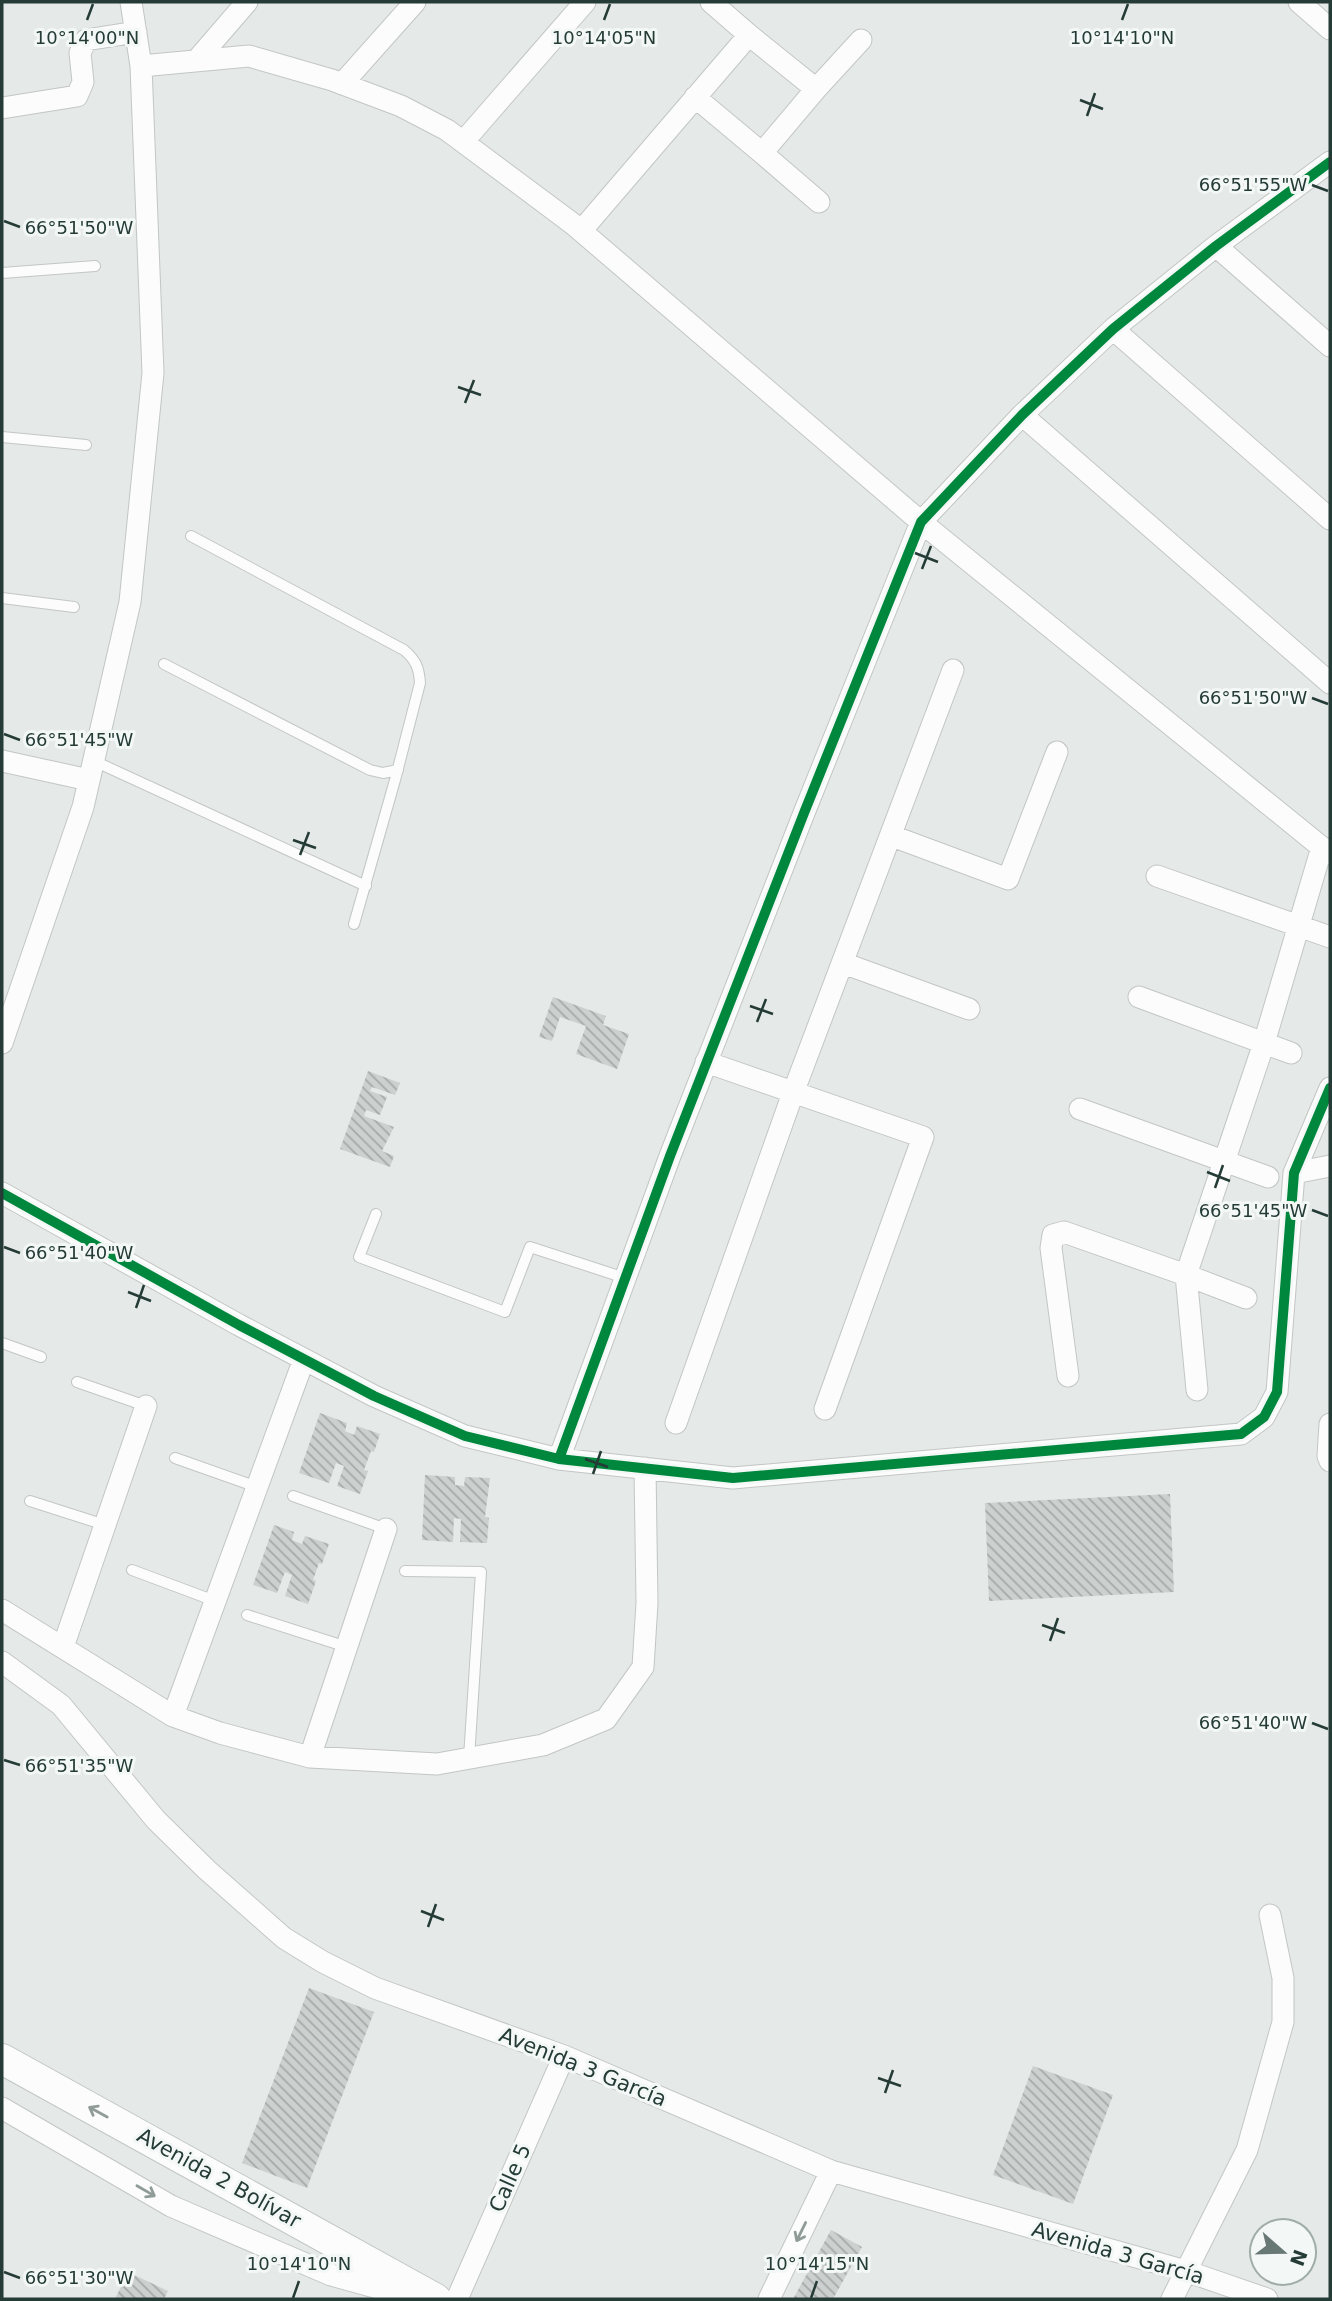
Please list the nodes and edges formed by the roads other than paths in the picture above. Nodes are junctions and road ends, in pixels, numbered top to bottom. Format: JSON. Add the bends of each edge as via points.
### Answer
{"nodes":[{"id":1,"x":131,"y":2,"type":"edge"},
{"id":2,"x":247,"y":2,"type":"edge"},
{"id":3,"x":415,"y":2,"type":"edge"},
{"id":4,"x":584,"y":2,"type":"edge"},
{"id":5,"x":711,"y":2,"type":"edge"},
{"id":6,"x":1299,"y":2,"type":"edge"},
{"id":7,"x":1330,"y":29,"type":"edge"},
{"id":8,"x":136,"y":32,"type":"junction"},
{"id":9,"x":749,"y":35,"type":"junction"},
{"id":10,"x":861,"y":40,"type":"dead end"},
{"id":11,"x":195,"y":61,"type":"junction"},
{"id":12,"x":141,"y":66,"type":"junction"},
{"id":13,"x":342,"y":84,"type":"junction"},
{"id":14,"x":816,"y":89,"type":"junction"},
{"id":15,"x":695,"y":97,"type":"junction"},
{"id":16,"x":2,"y":108,"type":"edge"},
{"id":17,"x":463,"y":142,"type":"junction"},
{"id":18,"x":762,"y":153,"type":"junction"},
{"id":19,"x":1326,"y":172,"type":"edge"},
{"id":20,"x":820,"y":202,"type":"dead end"},
{"id":21,"x":581,"y":231,"type":"junction"},
{"id":22,"x":1216,"y":246,"type":"junction"},
{"id":23,"x":94,"y":266,"type":"dead end"},
{"id":24,"x":2,"y":272,"type":"edge"},
{"id":25,"x":1113,"y":329,"type":"junction"},
{"id":26,"x":1330,"y":346,"type":"edge"},
{"id":27,"x":1022,"y":415,"type":"junction"},
{"id":28,"x":2,"y":437,"type":"edge"},
{"id":29,"x":86,"y":445,"type":"dead end"},
{"id":30,"x":1330,"y":519,"type":"edge"},
{"id":31,"x":921,"y":522,"type":"junction"},
{"id":32,"x":191,"y":536,"type":"dead end"},
{"id":33,"x":2,"y":598,"type":"edge"},
{"id":34,"x":74,"y":607,"type":"dead end"},
{"id":35,"x":164,"y":664,"type":"dead end"},
{"id":36,"x":953,"y":670,"type":"dead end"},
{"id":37,"x":1330,"y":683,"type":"edge"},
{"id":38,"x":1057,"y":752,"type":"dead end"},
{"id":39,"x":2,"y":761,"type":"edge"},
{"id":40,"x":398,"y":770,"type":"junction"},
{"id":41,"x":91,"y":771,"type":"junction"},
{"id":42,"x":892,"y":836,"type":"junction"},
{"id":43,"x":1326,"y":850,"type":"edge"},
{"id":44,"x":1157,"y":876,"type":"dead end"},
{"id":45,"x":366,"y":886,"type":"junction"},
{"id":46,"x":354,"y":924,"type":"dead end"},
{"id":47,"x":1299,"y":926,"type":"junction"},
{"id":48,"x":1330,"y":937,"type":"edge"},
{"id":49,"x":844,"y":963,"type":"junction"},
{"id":50,"x":1139,"y":997,"type":"dead end"},
{"id":51,"x":969,"y":1009,"type":"dead end"},
{"id":52,"x":2,"y":1042,"type":"edge"},
{"id":53,"x":1264,"y":1043,"type":"junction"},
{"id":54,"x":1292,"y":1054,"type":"dead end"},
{"id":55,"x":706,"y":1062,"type":"junction"},
{"id":56,"x":1330,"y":1088,"type":"edge"},
{"id":57,"x":793,"y":1093,"type":"junction"},
{"id":58,"x":1080,"y":1109,"type":"dead end"},
{"id":59,"x":1224,"y":1161,"type":"junction"},
{"id":60,"x":1330,"y":1167,"type":"edge"},
{"id":61,"x":1294,"y":1172,"type":"junction"},
{"id":62,"x":1268,"y":1177,"type":"dead end"},
{"id":63,"x":2,"y":1193,"type":"edge"},
{"id":64,"x":376,"y":1214,"type":"dead end"},
{"id":65,"x":1186,"y":1275,"type":"junction"},
{"id":66,"x":625,"y":1278,"type":"junction"},
{"id":67,"x":1246,"y":1298,"type":"dead end"},
{"id":68,"x":2,"y":1343,"type":"edge"},
{"id":69,"x":41,"y":1357,"type":"dead end"},
{"id":70,"x":304,"y":1359,"type":"junction"},
{"id":71,"x":1068,"y":1376,"type":"dead end"},
{"id":72,"x":77,"y":1382,"type":"dead end"},
{"id":73,"x":1197,"y":1390,"type":"dead end"},
{"id":74,"x":146,"y":1405,"type":"joint"},
{"id":75,"x":825,"y":1409,"type":"dead end"},
{"id":76,"x":676,"y":1423,"type":"dead end"},
{"id":77,"x":1330,"y":1423,"type":"edge"},
{"id":78,"x":175,"y":1458,"type":"dead end"},
{"id":79,"x":559,"y":1459,"type":"junction"},
{"id":80,"x":1330,"y":1461,"type":"edge"},
{"id":81,"x":645,"y":1468,"type":"junction"},
{"id":82,"x":257,"y":1488,"type":"junction"},
{"id":83,"x":293,"y":1496,"type":"dead end"},
{"id":84,"x":30,"y":1501,"type":"dead end"},
{"id":85,"x":105,"y":1525,"type":"junction"},
{"id":86,"x":386,"y":1528,"type":"joint"},
{"id":87,"x":132,"y":1570,"type":"dead end"},
{"id":88,"x":405,"y":1571,"type":"dead end"},
{"id":89,"x":215,"y":1601,"type":"junction"},
{"id":90,"x":2,"y":1610,"type":"edge"},
{"id":91,"x":247,"y":1615,"type":"dead end"},
{"id":92,"x":63,"y":1647,"type":"junction"},
{"id":93,"x":346,"y":1647,"type":"junction"},
{"id":94,"x":2,"y":1662,"type":"edge"},
{"id":95,"x":173,"y":1716,"type":"junction"},
{"id":96,"x":310,"y":1757,"type":"junction"},
{"id":97,"x":469,"y":1758,"type":"junction"},
{"id":98,"x":1270,"y":1915,"type":"dead end"},
{"id":99,"x":564,"y":2056,"type":"junction"},
{"id":100,"x":2,"y":2059,"type":"edge"},
{"id":101,"x":2,"y":2108,"type":"edge"},
{"id":102,"x":831,"y":2171,"type":"junction"},
{"id":103,"x":1186,"y":2271,"type":"junction"},
{"id":104,"x":419,"y":2299,"type":"edge"},
{"id":105,"x":436,"y":2299,"type":"edge"},
{"id":106,"x":457,"y":2299,"type":"edge"},
{"id":107,"x":769,"y":2299,"type":"edge"},
{"id":108,"x":1172,"y":2299,"type":"edge"},
{"id":109,"x":1267,"y":2299,"type":"edge"}],
"edges":[{"from":1,"to":8,"type":"street"},
{"from":2,"to":11,"type":"street"},
{"from":3,"to":13,"type":"street"},
{"from":4,"to":17,"type":"street"},
{"from":5,"to":9,"type":"street"},
{"from":6,"to":7,"type":"street"},
{"from":8,"to":12,"type":"street"},
{"from":8,"to":16,"type":"street","via":[[86,40],[80,53],[83,82],[77,96]]},
{"from":9,"to":14,"type":"street"},
{"from":9,"to":15,"type":"street"},
{"from":10,"to":14,"type":"street"},
{"from":11,"to":12,"type":"street"},
{"from":11,"to":13,"type":"street","via":[[249,56]]},
{"from":12,"to":41,"type":"street","via":[[153,373],[130,603]]},
{"from":13,"to":17,"type":"street","via":[[401,106]]},
{"from":14,"to":18,"type":"street"},
{"from":15,"to":18,"type":"street"},
{"from":15,"to":21,"type":"street"},
{"from":17,"to":21,"type":"street"},
{"from":18,"to":20,"type":"street"},
{"from":19,"to":22,"type":"street"},
{"from":21,"to":31,"type":"street"},
{"from":22,"to":25,"type":"street"},
{"from":22,"to":26,"type":"street"},
{"from":23,"to":24,"type":"lane"},
{"from":25,"to":27,"type":"street"},
{"from":25,"to":30,"type":"street"},
{"from":27,"to":31,"type":"street"},
{"from":27,"to":37,"type":"street"},
{"from":28,"to":29,"type":"lane"},
{"from":31,"to":43,"type":"street"},
{"from":31,"to":55,"type":"street"},
{"from":32,"to":40,"type":"lane","via":[[413,658],[420,683]]},
{"from":33,"to":34,"type":"lane"},
{"from":35,"to":40,"type":"lane","via":[[370,770]]},
{"from":36,"to":42,"type":"street"},
{"from":38,"to":42,"type":"street","via":[[1008,879]]},
{"from":39,"to":41,"type":"street"},
{"from":40,"to":45,"type":"lane"},
{"from":41,"to":45,"type":"lane"},
{"from":41,"to":52,"type":"street","via":[[83,807]]},
{"from":42,"to":49,"type":"street"},
{"from":43,"to":47,"type":"street"},
{"from":44,"to":47,"type":"street"},
{"from":45,"to":46,"type":"lane"},
{"from":47,"to":48,"type":"street"},
{"from":47,"to":53,"type":"street"},
{"from":49,"to":51,"type":"street"},
{"from":49,"to":57,"type":"street"},
{"from":50,"to":53,"type":"street"},
{"from":53,"to":54,"type":"street"},
{"from":53,"to":59,"type":"street"},
{"from":55,"to":57,"type":"street"},
{"from":55,"to":66,"type":"street"},
{"from":56,"to":61,"type":"street"},
{"from":57,"to":75,"type":"street","via":[[923,1137]]},
{"from":57,"to":76,"type":"street"},
{"from":58,"to":59,"type":"street"},
{"from":59,"to":62,"type":"street"},
{"from":59,"to":65,"type":"street"},
{"from":60,"to":61,"type":"street"},
{"from":61,"to":81,"type":"street","via":[[1277,1392],[1264,1417],[1241,1433],[733,1478]]},
{"from":63,"to":70,"type":"street"},
{"from":64,"to":66,"type":"lane","via":[[359,1257],[505,1312],[530,1247]]},
{"from":65,"to":67,"type":"street"},
{"from":65,"to":71,"type":"street","via":[[1064,1232],[1053,1236]]},
{"from":65,"to":73,"type":"street"},
{"from":66,"to":79,"type":"street"},
{"from":68,"to":69,"type":"lane"},
{"from":70,"to":79,"type":"street","via":[[465,1436]]},
{"from":70,"to":82,"type":"street"},
{"from":72,"to":74,"type":"lane"},
{"from":74,"to":85,"type":"street"},
{"from":77,"to":80,"type":"street"},
{"from":78,"to":82,"type":"lane"},
{"from":79,"to":81,"type":"street"},
{"from":81,"to":97,"type":"street","via":[[643,1667],[606,1719],[543,1745]]},
{"from":82,"to":89,"type":"street"},
{"from":83,"to":86,"type":"lane"},
{"from":84,"to":85,"type":"lane"},
{"from":85,"to":92,"type":"street"},
{"from":86,"to":93,"type":"street"},
{"from":87,"to":89,"type":"lane"},
{"from":88,"to":97,"type":"lane","via":[[481,1572]]},
{"from":89,"to":95,"type":"street"},
{"from":90,"to":92,"type":"street"},
{"from":91,"to":93,"type":"lane"},
{"from":92,"to":95,"type":"street"},
{"from":93,"to":96,"type":"street"},
{"from":94,"to":99,"type":"street","name":"Avenida 3 García","via":[[61,1704],[156,1820],[284,1938],[375,1988]]},
{"from":95,"to":96,"type":"street"},
{"from":96,"to":97,"type":"street","via":[[437,1764]]},
{"from":98,"to":103,"type":"street","via":[[1283,1978],[1283,2022],[1247,2150]]},
{"from":99,"to":102,"type":"street","name":"Avenida 3 García"},
{"from":99,"to":106,"type":"street","name":"Calle 5"},
{"from":105,"to":100,"type":"street","name":"Avenida 2 Bolívar","one_way":true},
{"from":101,"to":104,"type":"street","name":"Avenida 2 Bolívar","one_way":true,"via":[[171,2206],[331,2275]]},
{"from":102,"to":103,"type":"street","name":"Avenida 3 García"},
{"from":102,"to":107,"type":"street","one_way":true},
{"from":103,"to":108,"type":"street"},
{"from":103,"to":109,"type":"street","name":"Avenida 3 García"}]}
